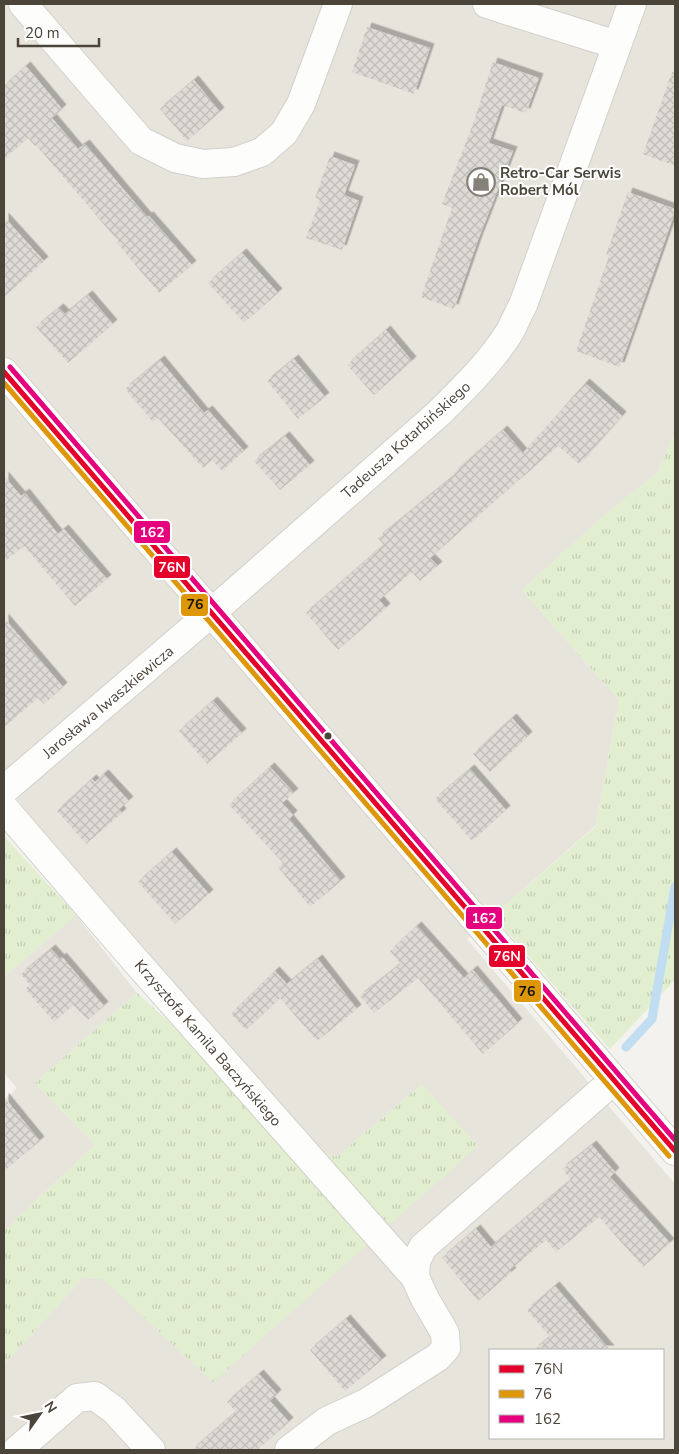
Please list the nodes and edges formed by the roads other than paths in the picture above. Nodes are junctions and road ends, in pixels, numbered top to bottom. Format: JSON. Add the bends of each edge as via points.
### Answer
{"nodes":[{"id":1,"x":23,"y":4,"type":"edge"},
{"id":2,"x":338,"y":4,"type":"edge"},
{"id":3,"x":487,"y":4,"type":"edge"},
{"id":4,"x":632,"y":4,"type":"edge"},
{"id":5,"x":617,"y":45,"type":"junction"},
{"id":6,"x":4,"y":372,"type":"edge"},
{"id":7,"x":211,"y":613,"type":"junction"},
{"id":8,"x":4,"y":790,"type":"edge"},
{"id":9,"x":4,"y":808,"type":"edge"},
{"id":10,"x":614,"y":1080,"type":"junction"},
{"id":11,"x":675,"y":1151,"type":"edge"},
{"id":12,"x":415,"y":1277,"type":"junction"},
{"id":13,"x":17,"y":1450,"type":"edge"},
{"id":14,"x":151,"y":1450,"type":"edge"},
{"id":15,"x":289,"y":1450,"type":"edge"}],
"edges":[{"from":1,"to":2,"type":"street","via":[[140,141],[175,158],[203,164],[234,162],[262,152],[284,133],[300,104]]},
{"from":3,"to":5,"type":"street"},
{"from":4,"to":5,"type":"street","name":"Tadeusza Kotarbińskiego"},
{"from":5,"to":7,"type":"street","name":"Tadeusza Kotarbińskiego","via":[[523,305],[509,333],[470,383],[438,414]]},
{"from":6,"to":7,"type":"street"},
{"from":7,"to":8,"type":"street","name":"Jarosława Iwaszkiewicza"},
{"from":7,"to":10,"type":"street"},
{"from":9,"to":12,"type":"street","name":"Krzysztofa Kamila Baczyńskiego"},
{"from":10,"to":11,"type":"street"},
{"from":10,"to":12,"type":"street","via":[[423,1247],[416,1261]]},
{"from":12,"to":15,"type":"street","name":"Krzysztofa Kamila Baczyńskiego","via":[[445,1333],[446,1348],[438,1357],[366,1402],[327,1421]]},
{"from":13,"to":14,"type":"street","via":[[78,1398],[95,1396],[114,1410]]}]}
